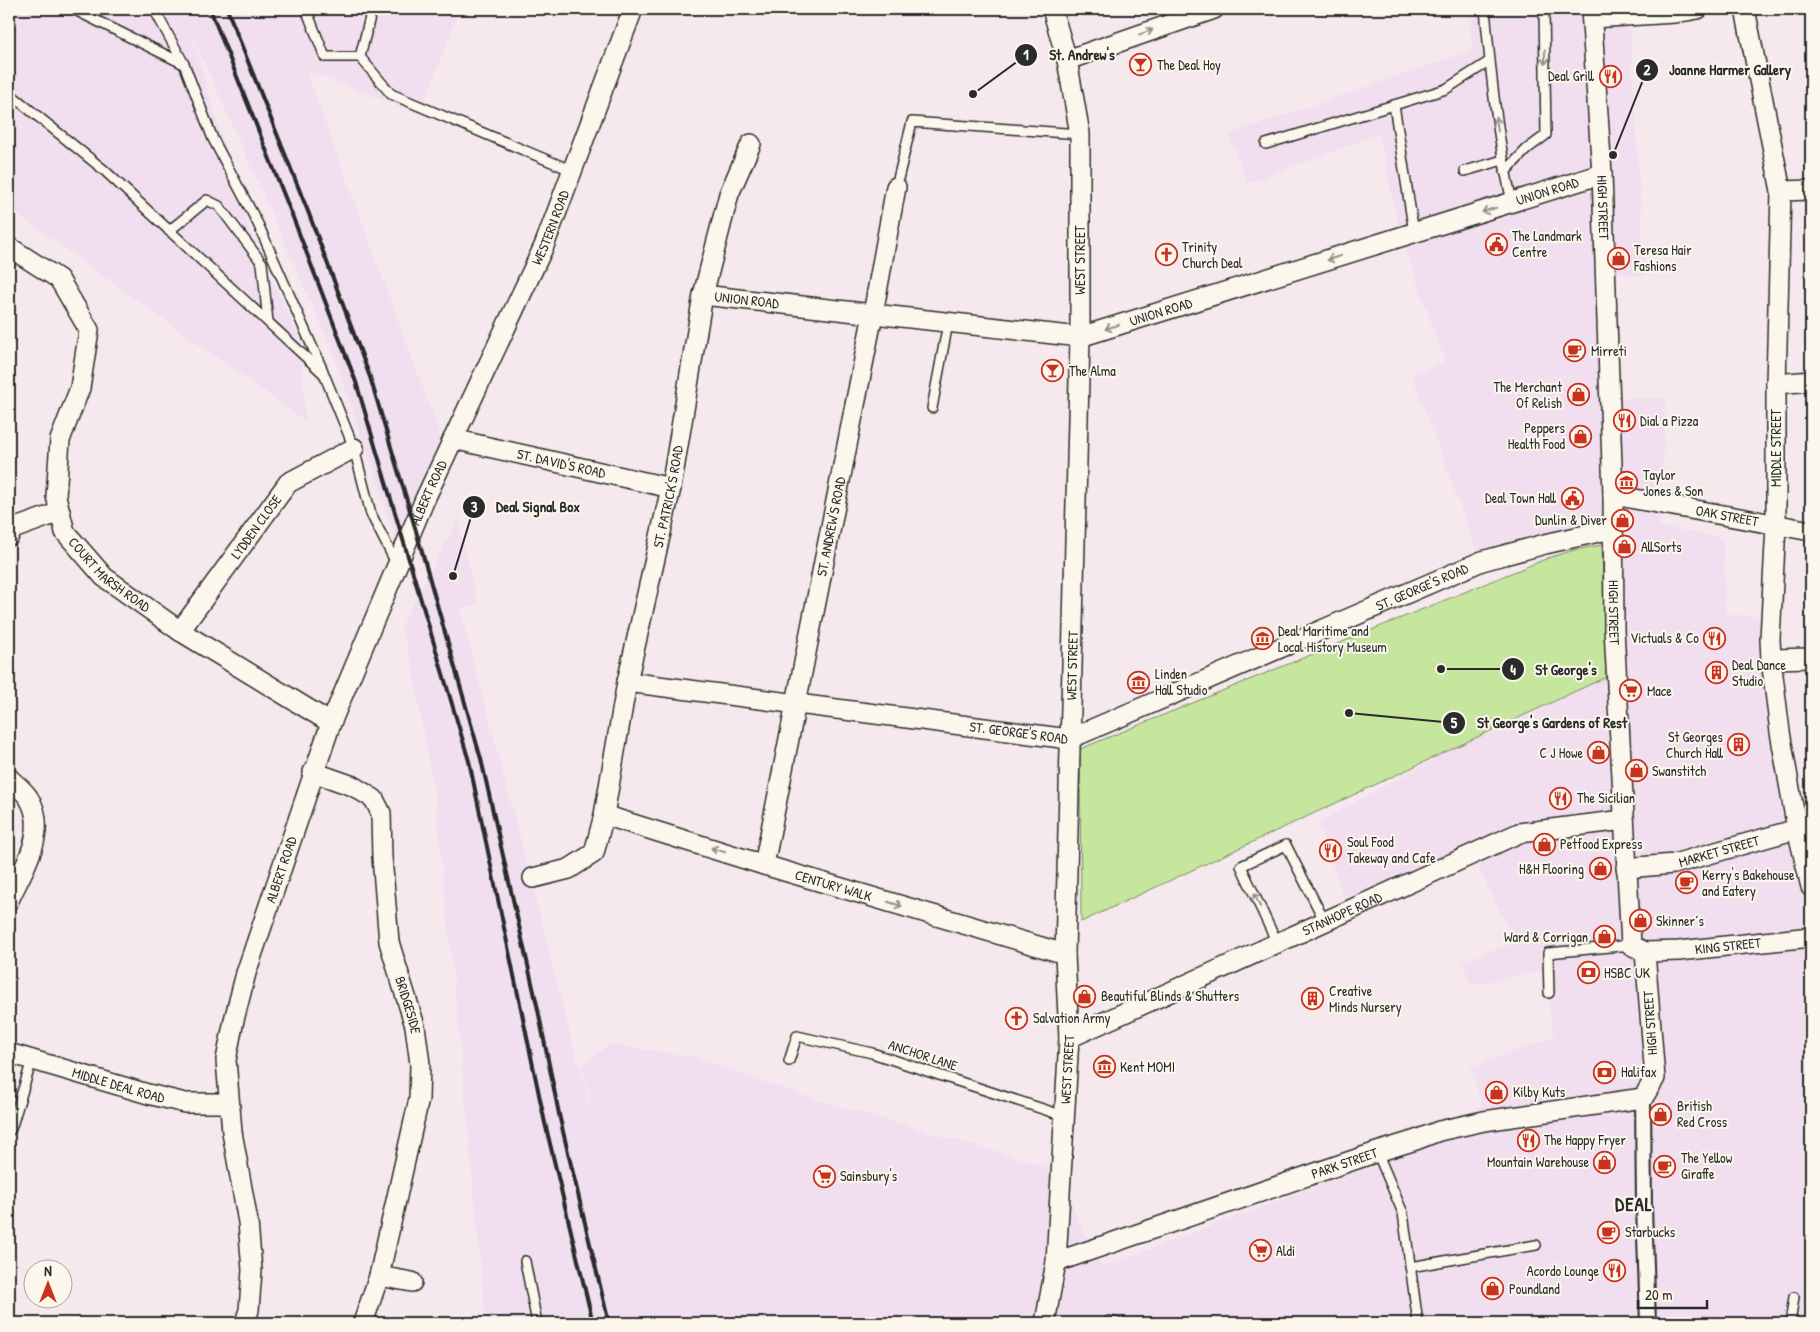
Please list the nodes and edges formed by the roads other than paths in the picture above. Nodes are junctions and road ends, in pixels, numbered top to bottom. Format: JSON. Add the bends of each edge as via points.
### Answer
{"nodes":[{"id":1,"x":73,"y":9,"type":"edge"},
{"id":2,"x":154,"y":9,"type":"edge"},
{"id":3,"x":306,"y":9,"type":"edge"},
{"id":4,"x":372,"y":9,"type":"edge"},
{"id":5,"x":633,"y":9,"type":"edge"},
{"id":6,"x":1052,"y":9,"type":"edge"},
{"id":7,"x":1214,"y":9,"type":"edge"},
{"id":8,"x":1485,"y":9,"type":"edge"},
{"id":9,"x":1544,"y":9,"type":"edge"},
{"id":10,"x":1698,"y":9,"type":"edge"},
{"id":11,"x":1745,"y":9,"type":"edge"},
{"id":12,"x":1190,"y":13,"type":"edge"},
{"id":13,"x":1591,"y":14,"type":"edge"},
{"id":14,"x":360,"y":57,"type":"junction"},
{"id":15,"x":1067,"y":60,"type":"junction"},
{"id":16,"x":1490,"y":61,"type":"junction"},
{"id":17,"x":184,"y":64,"type":"junction"},
{"id":18,"x":9,"y":93,"type":"edge"},
{"id":19,"x":1394,"y":104,"type":"junction"},
{"id":20,"x":1080,"y":134,"type":"junction"},
{"id":21,"x":751,"y":144,"type":"dead end"},
{"id":22,"x":1266,"y":144,"type":"dead end"},
{"id":23,"x":1503,"y":160,"type":"junction"},
{"id":24,"x":573,"y":171,"type":"junction"},
{"id":25,"x":1465,"y":171,"type":"dead end"},
{"id":26,"x":1505,"y":172,"type":"junction"},
{"id":27,"x":1602,"y":174,"type":"junction"},
{"id":28,"x":896,"y":187,"type":"joint"},
{"id":29,"x":1811,"y":190,"type":"edge"},
{"id":30,"x":1781,"y":191,"type":"junction"},
{"id":31,"x":1512,"y":202,"type":"junction"},
{"id":32,"x":169,"y":231,"type":"junction"},
{"id":33,"x":1414,"y":233,"type":"junction"},
{"id":34,"x":9,"y":247,"type":"edge"},
{"id":35,"x":703,"y":296,"type":"junction"},
{"id":36,"x":873,"y":314,"type":"junction"},
{"id":37,"x":268,"y":322,"type":"junction"},
{"id":38,"x":948,"y":323,"type":"junction"},
{"id":39,"x":1080,"y":337,"type":"junction"},
{"id":40,"x":324,"y":374,"type":"junction"},
{"id":41,"x":1811,"y":381,"type":"edge"},
{"id":42,"x":1776,"y":384,"type":"junction"},
{"id":43,"x":932,"y":408,"type":"dead end"},
{"id":44,"x":453,"y":439,"type":"junction"},
{"id":45,"x":354,"y":448,"type":"junction"},
{"id":46,"x":671,"y":488,"type":"junction"},
{"id":47,"x":1613,"y":495,"type":"junction"},
{"id":48,"x":60,"y":512,"type":"junction"},
{"id":49,"x":1776,"y":525,"type":"junction"},
{"id":50,"x":1612,"y":529,"type":"junction"},
{"id":51,"x":1811,"y":531,"type":"edge"},
{"id":52,"x":9,"y":536,"type":"edge"},
{"id":53,"x":397,"y":565,"type":"junction"},
{"id":54,"x":180,"y":632,"type":"junction"},
{"id":55,"x":1811,"y":658,"type":"edge"},
{"id":56,"x":1771,"y":659,"type":"junction"},
{"id":57,"x":627,"y":682,"type":"junction"},
{"id":58,"x":796,"y":704,"type":"junction"},
{"id":59,"x":331,"y":722,"type":"junction"},
{"id":60,"x":1069,"y":739,"type":"junction"},
{"id":61,"x":313,"y":772,"type":"junction"},
{"id":62,"x":9,"y":778,"type":"edge"},
{"id":63,"x":604,"y":815,"type":"junction"},
{"id":64,"x":1624,"y":820,"type":"junction"},
{"id":65,"x":1804,"y":827,"type":"edge"},
{"id":66,"x":764,"y":865,"type":"junction"},
{"id":67,"x":1626,"y":868,"type":"junction"},
{"id":68,"x":533,"y":878,"type":"dead end"},
{"id":69,"x":1811,"y":887,"type":"edge"},
{"id":70,"x":9,"y":900,"type":"edge"},
{"id":71,"x":1325,"y":922,"type":"junction"},
{"id":72,"x":1811,"y":937,"type":"edge"},
{"id":73,"x":1278,"y":944,"type":"junction"},
{"id":74,"x":1638,"y":948,"type":"junction"},
{"id":75,"x":1065,"y":954,"type":"junction"},
{"id":76,"x":1549,"y":993,"type":"dead end"},
{"id":77,"x":1069,"y":1038,"type":"junction"},
{"id":78,"x":9,"y":1053,"type":"edge"},
{"id":79,"x":32,"y":1060,"type":"junction"},
{"id":80,"x":789,"y":1061,"type":"dead end"},
{"id":81,"x":1642,"y":1098,"type":"junction"},
{"id":82,"x":229,"y":1102,"type":"junction"},
{"id":83,"x":1064,"y":1116,"type":"junction"},
{"id":84,"x":9,"y":1131,"type":"edge"},
{"id":85,"x":1377,"y":1152,"type":"junction"},
{"id":86,"x":1536,"y":1244,"type":"dead end"},
{"id":87,"x":525,"y":1261,"type":"dead end"},
{"id":88,"x":1056,"y":1262,"type":"junction"},
{"id":89,"x":1410,"y":1268,"type":"junction"},
{"id":90,"x":379,"y":1276,"type":"junction"},
{"id":91,"x":412,"y":1282,"type":"dead end"},
{"id":92,"x":1794,"y":1297,"type":"dead end"},
{"id":93,"x":245,"y":1323,"type":"edge"},
{"id":94,"x":363,"y":1323,"type":"edge"},
{"id":95,"x":537,"y":1323,"type":"edge"},
{"id":96,"x":1045,"y":1323,"type":"edge"},
{"id":97,"x":1109,"y":1323,"type":"edge"},
{"id":98,"x":1118,"y":1323,"type":"edge"},
{"id":99,"x":1418,"y":1323,"type":"edge"},
{"id":100,"x":1648,"y":1323,"type":"edge"},
{"id":101,"x":1790,"y":1323,"type":"edge"}],
"edges":[{"from":1,"to":17,"type":"lane"},
{"from":2,"to":17,"type":"lane"},
{"from":3,"to":14,"type":"lane","via":[[326,57]]},
{"from":4,"to":14,"type":"lane"},
{"from":5,"to":24,"type":"street","name":"WESTERN ROAD"},
{"from":6,"to":15,"type":"street","name":"WEST STREET"},
{"from":7,"to":12,"type":"street"},
{"from":8,"to":16,"type":"lane"},
{"from":9,"to":26,"type":"lane","one_way":true,"via":[[1546,135]]},
{"from":10,"to":13,"type":"street","via":[[1675,13]]},
{"from":11,"to":30,"type":"street","name":"MIDDLE STREET"},
{"from":15,"to":12,"type":"street","one_way":true},
{"from":13,"to":27,"type":"street","name":"HIGH STREET"},
{"from":14,"to":24,"type":"lane","via":[[391,94]]},
{"from":15,"to":20,"type":"street","name":"WEST STREET"},
{"from":16,"to":19,"type":"lane","via":[[1446,89]]},
{"from":23,"to":16,"type":"lane","one_way":true},
{"from":17,"to":40,"type":"lane","via":[[213,138],[258,224]]},
{"from":18,"to":32,"type":"lane","via":[[104,170]]},
{"from":19,"to":22,"type":"lane"},
{"from":19,"to":33,"type":"lane"},
{"from":20,"to":28,"type":"lane","via":[[912,122]]},
{"from":20,"to":39,"type":"street","name":"WEST STREET"},
{"from":21,"to":35,"type":"street","name":"ST. PATRICK'S ROAD","via":[[729,194]]},
{"from":23,"to":25,"type":"lane"},
{"from":23,"to":26,"type":"lane"},
{"from":24,"to":44,"type":"street","name":"WESTERN ROAD","via":[[544,246]]},
{"from":26,"to":31,"type":"lane"},
{"from":27,"to":31,"type":"street","name":"UNION ROAD"},
{"from":27,"to":47,"type":"street","name":"HIGH STREET"},
{"from":28,"to":36,"type":"street","name":"ST. ANDREW'S ROAD"},
{"from":29,"to":30,"type":"street"},
{"from":30,"to":42,"type":"street","name":"MIDDLE STREET"},
{"from":31,"to":33,"type":"street","name":"UNION ROAD","one_way":true},
{"from":32,"to":37,"type":"lane"},
{"from":32,"to":37,"type":"lane","via":[[207,200],[219,206],[262,263]]},
{"from":33,"to":39,"type":"street","name":"UNION ROAD","one_way":true},
{"from":34,"to":48,"type":"street","name":"COURT MARSH ROAD","via":[[59,279],[89,330],[80,388],[60,440],[56,496]]},
{"from":35,"to":36,"type":"street","name":"UNION ROAD"},
{"from":35,"to":46,"type":"street","name":"ST. PATRICK'S ROAD"},
{"from":36,"to":38,"type":"street","name":"UNION ROAD"},
{"from":36,"to":58,"type":"street","name":"ST. ANDREW'S ROAD"},
{"from":37,"to":40,"type":"lane"},
{"from":38,"to":39,"type":"street","name":"UNION ROAD"},
{"from":38,"to":43,"type":"lane"},
{"from":39,"to":60,"type":"street","name":"WEST STREET"},
{"from":40,"to":45,"type":"lane"},
{"from":41,"to":42,"type":"street"},
{"from":42,"to":49,"type":"street","name":"MIDDLE STREET"},
{"from":44,"to":46,"type":"street","name":"ST. DAVID'S ROAD"},
{"from":44,"to":53,"type":"street","name":"ALBERT ROAD"},
{"from":45,"to":53,"type":"lane","via":[[371,514]]},
{"from":45,"to":54,"type":"street","name":"LYDDEN CLOSE","via":[[288,483]]},
{"from":46,"to":57,"type":"street","name":"ST. PATRICK'S ROAD"},
{"from":47,"to":49,"type":"street","name":"OAK STREET"},
{"from":47,"to":50,"type":"street","name":"HIGH STREET"},
{"from":48,"to":52,"type":"street","via":[[13,528]]},
{"from":48,"to":54,"type":"street","name":"COURT MARSH ROAD","via":[[65,532],[104,578]]},
{"from":49,"to":51,"type":"street","name":"OAK STREET"},
{"from":49,"to":56,"type":"street","name":"MIDDLE STREET"},
{"from":50,"to":60,"type":"street","name":"ST. GEORGE'S ROAD","via":[[1482,561]]},
{"from":50,"to":64,"type":"street","name":"HIGH STREET"},
{"from":53,"to":59,"type":"street","name":"ALBERT ROAD"},
{"from":54,"to":59,"type":"street","name":"COURT MARSH ROAD"},
{"from":55,"to":56,"type":"street"},
{"from":56,"to":65,"type":"street","name":"MIDDLE STREET","via":[[1780,732]]},
{"from":57,"to":58,"type":"street","name":"ST. GEORGE'S ROAD"},
{"from":57,"to":63,"type":"street","name":"ST. PATRICK'S ROAD"},
{"from":58,"to":60,"type":"street","name":"ST. GEORGE'S ROAD"},
{"from":58,"to":66,"type":"street","name":"ST. ANDREW'S ROAD"},
{"from":59,"to":61,"type":"street","name":"ALBERT ROAD"},
{"from":60,"to":75,"type":"street","name":"WEST STREET"},
{"from":61,"to":82,"type":"street","name":"ALBERT ROAD","via":[[246,973],[234,1020],[226,1060]]},
{"from":61,"to":90,"type":"street","name":"BRIDGESIDE","via":[[353,786],[374,799],[381,813],[389,942],[415,1026],[420,1064],[419,1099]]},
{"from":62,"to":70,"type":"street","via":[[28,798],[36,817],[36,838]]},
{"from":66,"to":63,"type":"street","name":"CENTURY WALK","one_way":true},
{"from":63,"to":68,"type":"street","name":"ST. PATRICK'S ROAD","via":[[594,853],[569,869]]},
{"from":64,"to":67,"type":"street","name":"HIGH STREET"},
{"from":64,"to":71,"type":"street","name":"STANHOPE ROAD","via":[[1519,833]]},
{"from":65,"to":67,"type":"street","name":"MARKET STREET","via":[[1674,864]]},
{"from":65,"to":69,"type":"street","name":"MIDDLE STREET"},
{"from":66,"to":75,"type":"street","name":"CENTURY WALK","one_way":true},
{"from":67,"to":74,"type":"street","name":"HIGH STREET"},
{"from":71,"to":73,"type":"street","name":"STANHOPE ROAD"},
{"from":73,"to":71,"type":"lane","one_way":true,"via":[[1241,866],[1286,845]]},
{"from":72,"to":74,"type":"street","name":"KING STREET","via":[[1679,951]]},
{"from":73,"to":77,"type":"street","name":"STANHOPE ROAD"},
{"from":74,"to":76,"type":"lane","via":[[1548,952]]},
{"from":74,"to":81,"type":"street","name":"HIGH STREET","via":[[1648,1001],[1654,1078]]},
{"from":75,"to":77,"type":"street","name":"WEST STREET"},
{"from":77,"to":83,"type":"street","name":"WEST STREET"},
{"from":78,"to":79,"type":"street","name":"MIDDLE DEAL ROAD"},
{"from":79,"to":82,"type":"street","name":"MIDDLE DEAL ROAD","via":[[185,1103]]},
{"from":79,"to":84,"type":"lane"},
{"from":80,"to":83,"type":"lane","name":"ANCHOR LANE","via":[[797,1036],[872,1053]]},
{"from":81,"to":85,"type":"street","name":"PARK STREET","via":[[1484,1120]]},
{"from":81,"to":100,"type":"street","name":"HIGH STREET"},
{"from":82,"to":93,"type":"street","name":"ALBERT ROAD","via":[[248,1222],[252,1270]]},
{"from":83,"to":88,"type":"street","name":"WEST STREET"},
{"from":85,"to":88,"type":"street","name":"PARK STREET"},
{"from":85,"to":89,"type":"lane","via":[[1403,1213]]},
{"from":86,"to":89,"type":"lane"},
{"from":87,"to":95,"type":"lane"},
{"from":88,"to":96,"type":"street","name":"WEST STREET"},
{"from":89,"to":99,"type":"lane"},
{"from":90,"to":91,"type":"street"},
{"from":90,"to":94,"type":"street","name":"BRIDGESIDE"},
{"from":92,"to":101,"type":"lane"},
{"from":97,"to":98,"type":"lane"}]}
